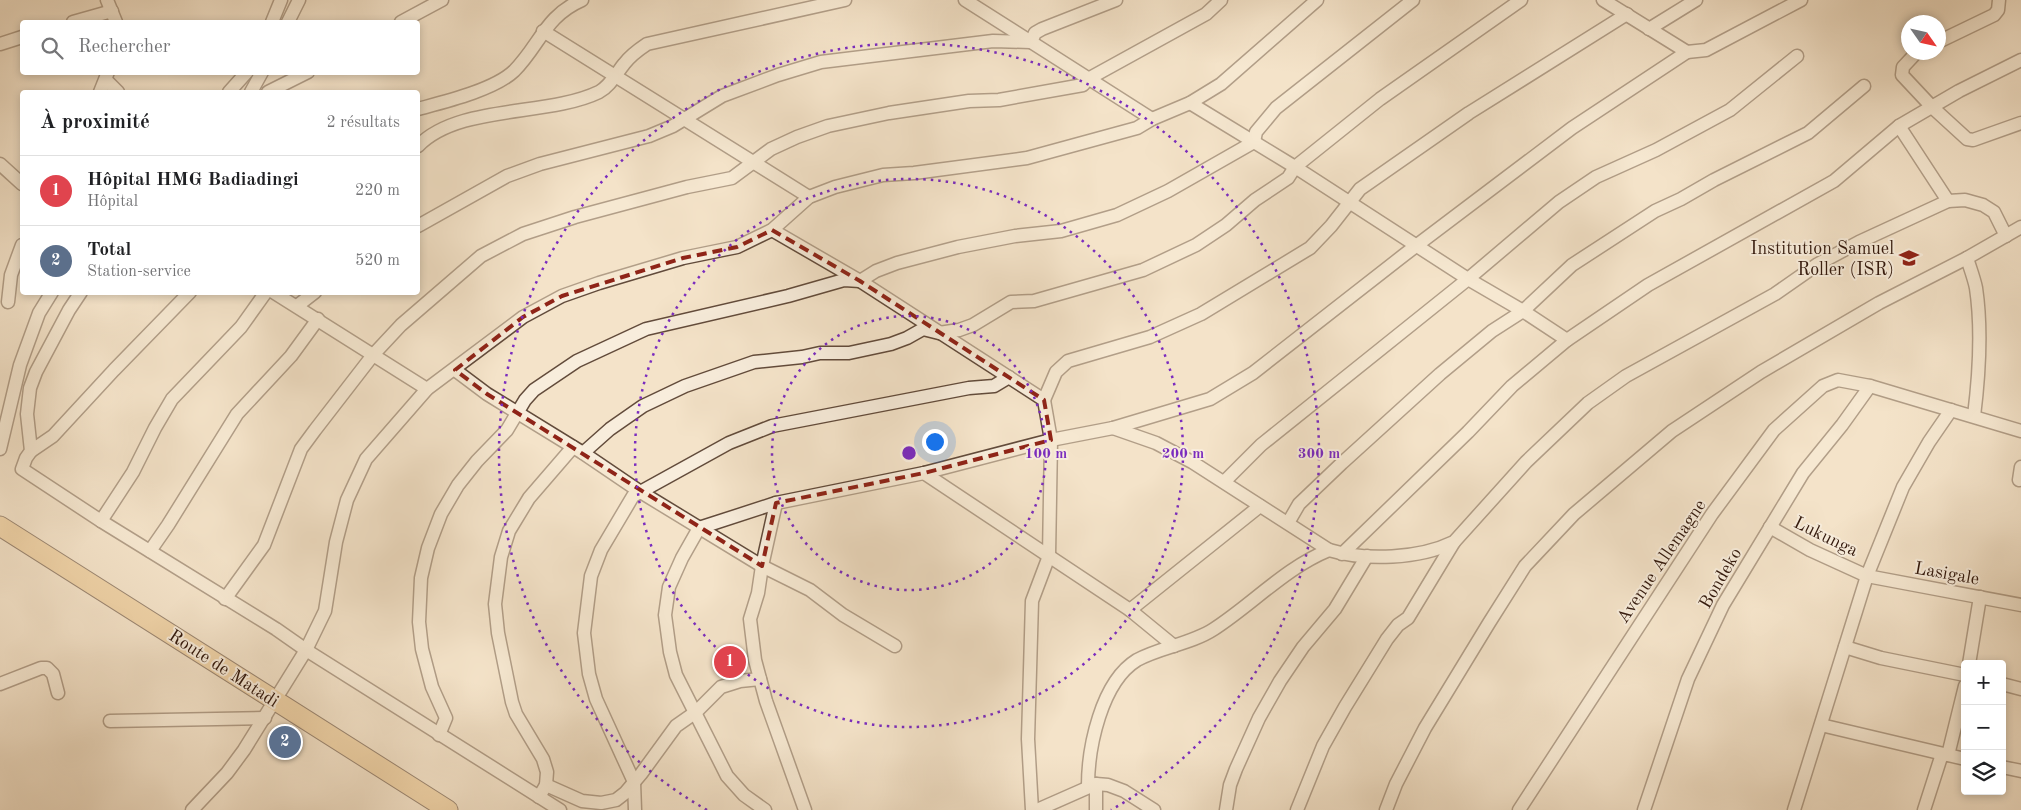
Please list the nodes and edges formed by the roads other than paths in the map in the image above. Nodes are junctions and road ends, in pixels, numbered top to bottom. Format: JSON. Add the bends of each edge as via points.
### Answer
{"nodes":[{"id":1,"x":282,"y":0,"type":"edge"},
{"id":2,"x":298,"y":0,"type":"edge"},
{"id":3,"x":442,"y":0,"type":"edge"},
{"id":4,"x":582,"y":0,"type":"edge"},
{"id":5,"x":845,"y":0,"type":"edge"},
{"id":6,"x":965,"y":0,"type":"edge"},
{"id":7,"x":1116,"y":0,"type":"edge"},
{"id":8,"x":1221,"y":0,"type":"edge"},
{"id":9,"x":1318,"y":0,"type":"edge"},
{"id":10,"x":1413,"y":0,"type":"edge"},
{"id":11,"x":1521,"y":0,"type":"edge"},
{"id":12,"x":1603,"y":0,"type":"edge"},
{"id":13,"x":1696,"y":0,"type":"edge"},
{"id":14,"x":1801,"y":0,"type":"edge"},
{"id":15,"x":1999,"y":0,"type":"edge"},
{"id":16,"x":561,"y":5,"type":"edge"},
{"id":17,"x":112,"y":11,"type":"edge"},
{"id":18,"x":1626,"y":14,"type":"junction"},
{"id":19,"x":80,"y":20,"type":"edge"},
{"id":20,"x":273,"y":20,"type":"edge"},
{"id":21,"x":289,"y":20,"type":"edge"},
{"id":22,"x":405,"y":20,"type":"edge"},
{"id":23,"x":1649,"y":28,"type":"junction"},
{"id":24,"x":543,"y":31,"type":"junction"},
{"id":25,"x":20,"y":38,"type":"edge"},
{"id":26,"x":1946,"y":38,"type":"edge"},
{"id":27,"x":1031,"y":42,"type":"junction"},
{"id":28,"x":0,"y":44,"type":"edge"},
{"id":29,"x":1687,"y":52,"type":"junction"},
{"id":30,"x":1797,"y":56,"type":"dead end"},
{"id":31,"x":1910,"y":60,"type":"edge"},
{"id":32,"x":2021,"y":60,"type":"edge"},
{"id":33,"x":244,"y":75,"type":"edge"},
{"id":34,"x":260,"y":75,"type":"edge"},
{"id":35,"x":302,"y":75,"type":"edge"},
{"id":36,"x":107,"y":76,"type":"edge"},
{"id":37,"x":616,"y":76,"type":"junction"},
{"id":38,"x":1088,"y":79,"type":"junction"},
{"id":39,"x":1864,"y":86,"type":"dead end"},
{"id":40,"x":101,"y":90,"type":"edge"},
{"id":41,"x":117,"y":90,"type":"edge"},
{"id":42,"x":231,"y":90,"type":"edge"},
{"id":43,"x":252,"y":90,"type":"edge"},
{"id":44,"x":272,"y":90,"type":"edge"},
{"id":45,"x":1190,"y":103,"type":"junction"},
{"id":46,"x":1932,"y":107,"type":"junction"},
{"id":47,"x":420,"y":108,"type":"edge"},
{"id":48,"x":684,"y":119,"type":"junction"},
{"id":49,"x":1152,"y":119,"type":"junction"},
{"id":50,"x":2021,"y":124,"type":"edge"},
{"id":51,"x":1898,"y":126,"type":"junction"},
{"id":52,"x":1254,"y":142,"type":"junction"},
{"id":53,"x":420,"y":144,"type":"edge"},
{"id":54,"x":754,"y":162,"type":"junction"},
{"id":55,"x":0,"y":164,"type":"edge"},
{"id":56,"x":1295,"y":167,"type":"junction"},
{"id":57,"x":20,"y":182,"type":"edge"},
{"id":58,"x":809,"y":197,"type":"junction"},
{"id":59,"x":1350,"y":201,"type":"junction"},
{"id":60,"x":1948,"y":201,"type":"junction"},
{"id":61,"x":420,"y":225,"type":"edge"},
{"id":62,"x":2021,"y":227,"type":"edge"},
{"id":63,"x":772,"y":230,"type":"junction"},
{"id":64,"x":2006,"y":236,"type":"junction"},
{"id":65,"x":1418,"y":246,"type":"junction"},
{"id":66,"x":20,"y":251,"type":"edge"},
{"id":67,"x":1967,"y":258,"type":"junction"},
{"id":68,"x":1468,"y":279,"type":"junction"},
{"id":69,"x":860,"y":281,"type":"junction"},
{"id":70,"x":50,"y":295,"type":"edge"},
{"id":71,"x":79,"y":295,"type":"edge"},
{"id":72,"x":187,"y":295,"type":"edge"},
{"id":73,"x":264,"y":295,"type":"edge"},
{"id":74,"x":278,"y":295,"type":"edge"},
{"id":75,"x":311,"y":295,"type":"edge"},
{"id":76,"x":8,"y":302,"type":"dead end"},
{"id":77,"x":297,"y":306,"type":"junction"},
{"id":78,"x":1523,"y":310,"type":"junction"},
{"id":79,"x":318,"y":319,"type":"junction"},
{"id":80,"x":939,"y":332,"type":"junction"},
{"id":81,"x":1567,"y":340,"type":"junction"},
{"id":82,"x":373,"y":355,"type":"junction"},
{"id":83,"x":455,"y":370,"type":"junction"},
{"id":84,"x":1009,"y":377,"type":"junction"},
{"id":85,"x":1870,"y":386,"type":"junction"},
{"id":86,"x":427,"y":389,"type":"junction"},
{"id":87,"x":1044,"y":400,"type":"junction"},
{"id":88,"x":1951,"y":410,"type":"junction"},
{"id":89,"x":517,"y":412,"type":"junction"},
{"id":90,"x":1974,"y":416,"type":"junction"},
{"id":91,"x":1113,"y":428,"type":"junction"},
{"id":92,"x":2021,"y":431,"type":"edge"},
{"id":93,"x":1052,"y":440,"type":"junction"},
{"id":94,"x":0,"y":449,"type":"edge"},
{"id":95,"x":578,"y":450,"type":"junction"},
{"id":96,"x":31,"y":451,"type":"junction"},
{"id":97,"x":2021,"y":467,"type":"edge"},
{"id":98,"x":924,"y":473,"type":"junction"},
{"id":99,"x":2019,"y":480,"type":"dead end"},
{"id":100,"x":1224,"y":482,"type":"junction"},
{"id":101,"x":640,"y":491,"type":"junction"},
{"id":102,"x":776,"y":503,"type":"junction"},
{"id":103,"x":1260,"y":506,"type":"junction"},
{"id":104,"x":101,"y":521,"type":"junction"},
{"id":105,"x":1288,"y":523,"type":"junction"},
{"id":106,"x":0,"y":526,"type":"edge"},
{"id":107,"x":1770,"y":527,"type":"junction"},
{"id":108,"x":699,"y":528,"type":"junction"},
{"id":109,"x":1454,"y":542,"type":"junction"},
{"id":110,"x":1329,"y":550,"type":"junction"},
{"id":111,"x":150,"y":551,"type":"junction"},
{"id":112,"x":1342,"y":554,"type":"junction"},
{"id":113,"x":1049,"y":556,"type":"junction"},
{"id":114,"x":1367,"y":556,"type":"junction"},
{"id":115,"x":762,"y":566,"type":"junction"},
{"id":116,"x":1867,"y":576,"type":"junction"},
{"id":117,"x":1980,"y":596,"type":"junction"},
{"id":118,"x":224,"y":599,"type":"junction"},
{"id":119,"x":2021,"y":605,"type":"edge"},
{"id":120,"x":1130,"y":610,"type":"junction"},
{"id":121,"x":896,"y":646,"type":"dead end"},
{"id":122,"x":1174,"y":646,"type":"junction"},
{"id":123,"x":1845,"y":647,"type":"junction"},
{"id":124,"x":306,"y":650,"type":"junction"},
{"id":125,"x":1970,"y":660,"type":"edge"},
{"id":126,"x":1961,"y":674,"type":"edge"},
{"id":127,"x":760,"y":679,"type":"junction"},
{"id":128,"x":1,"y":681,"type":"edge"},
{"id":129,"x":2006,"y":685,"type":"edge"},
{"id":130,"x":2021,"y":689,"type":"edge"},
{"id":131,"x":58,"y":693,"type":"dead end"},
{"id":132,"x":1961,"y":700,"type":"edge"},
{"id":133,"x":274,"y":701,"type":"junction"},
{"id":134,"x":696,"y":712,"type":"junction"},
{"id":135,"x":265,"y":718,"type":"junction"},
{"id":136,"x":110,"y":721,"type":"dead end"},
{"id":137,"x":1821,"y":725,"type":"junction"},
{"id":138,"x":439,"y":735,"type":"junction"},
{"id":139,"x":1945,"y":754,"type":"junction"},
{"id":140,"x":1961,"y":758,"type":"edge"},
{"id":141,"x":2006,"y":768,"type":"edge"},
{"id":142,"x":2021,"y":771,"type":"edge"},
{"id":143,"x":634,"y":782,"type":"junction"},
{"id":144,"x":546,"y":785,"type":"junction"},
{"id":145,"x":1092,"y":785,"type":"junction"},
{"id":146,"x":539,"y":797,"type":"junction"},
{"id":147,"x":197,"y":809,"type":"edge"},
{"id":148,"x":448,"y":810,"type":"edge"},
{"id":149,"x":560,"y":810,"type":"edge"},
{"id":150,"x":635,"y":810,"type":"edge"},
{"id":151,"x":765,"y":810,"type":"edge"},
{"id":152,"x":805,"y":810,"type":"edge"},
{"id":153,"x":1032,"y":810,"type":"edge"},
{"id":154,"x":1037,"y":810,"type":"edge"},
{"id":155,"x":1096,"y":810,"type":"edge"},
{"id":156,"x":1153,"y":810,"type":"edge"},
{"id":157,"x":1226,"y":810,"type":"edge"},
{"id":158,"x":1297,"y":810,"type":"edge"},
{"id":159,"x":1386,"y":810,"type":"edge"},
{"id":160,"x":1519,"y":810,"type":"edge"},
{"id":161,"x":1644,"y":810,"type":"edge"},
{"id":162,"x":1794,"y":810,"type":"edge"},
{"id":163,"x":1924,"y":810,"type":"edge"}],
"edges":[{"from":1,"to":20,"type":"street"},
{"from":2,"to":21,"type":"street"},
{"from":3,"to":22,"type":"street"},
{"from":4,"to":16,"type":"street"},
{"from":5,"to":37,"type":"street","via":[[647,44],[634,52]]},
{"from":6,"to":27,"type":"street"},
{"from":7,"to":27,"type":"street","via":[[1042,29],[1035,33]]},
{"from":8,"to":38,"type":"street","via":[[1206,14]]},
{"from":9,"to":45,"type":"street","via":[[1221,84]]},
{"from":10,"to":52,"type":"street","via":[[1276,108],[1256,132]]},
{"from":11,"to":56,"type":"street","via":[[1380,99]]},
{"from":12,"to":18,"type":"street"},
{"from":13,"to":23,"type":"street"},
{"from":14,"to":29,"type":"street","via":[[1706,50]]},
{"from":15,"to":26,"type":"street","via":[[1994,15]]},
{"from":16,"to":24,"type":"street"},
{"from":17,"to":19,"type":"street"},
{"from":18,"to":23,"type":"street"},
{"from":18,"to":59,"type":"street","via":[[1469,113],[1360,189]]},
{"from":23,"to":29,"type":"street"},
{"from":24,"to":37,"type":"street"},
{"from":24,"to":47,"type":"street","via":[[506,77],[456,98]]},
{"from":25,"to":28,"type":"street"},
{"from":27,"to":38,"type":"street"},
{"from":27,"to":48,"type":"street","via":[[993,41],[821,62],[722,96]]},
{"from":29,"to":65,"type":"street","via":[[1572,128]]},
{"from":30,"to":68,"type":"street","via":[[1730,110],[1656,150],[1596,177],[1566,196]]},
{"from":31,"to":46,"type":"street","via":[[1903,67],[1902,75]]},
{"from":32,"to":46,"type":"street"},
{"from":33,"to":42,"type":"street"},
{"from":34,"to":43,"type":"street"},
{"from":35,"to":44,"type":"street"},
{"from":36,"to":40,"type":"street"},
{"from":36,"to":41,"type":"street"},
{"from":37,"to":48,"type":"street"},
{"from":37,"to":53,"type":"street","via":[[600,92],[578,100],[454,125]]},
{"from":38,"to":49,"type":"street"},
{"from":38,"to":54,"type":"street","via":[[1083,85],[999,100],[969,101],[889,113],[828,126],[771,149]]},
{"from":39,"to":78,"type":"street","via":[[1808,133],[1634,223],[1572,265]]},
{"from":45,"to":49,"type":"street"},
{"from":45,"to":52,"type":"street"},
{"from":46,"to":50,"type":"street","via":[[1967,139],[1973,140]]},
{"from":46,"to":51,"type":"street"},
{"from":48,"to":54,"type":"street"},
{"from":48,"to":61,"type":"street","via":[[649,136],[540,164],[508,176]]},
{"from":49,"to":58,"type":"street","via":[[1137,128],[1027,158],[882,175]]},
{"from":51,"to":60,"type":"street"},
{"from":51,"to":81,"type":"street","via":[[1834,181],[1648,285]]},
{"from":52,"to":56,"type":"street"},
{"from":52,"to":69,"type":"street","via":[[1168,191],[1117,215],[1061,232],[1015,236],[950,249],[897,263]]},
{"from":54,"to":58,"type":"street"},
{"from":54,"to":82,"type":"street","via":[[732,178],[660,194],[523,234],[481,256],[448,282]]},
{"from":55,"to":57,"type":"street"},
{"from":56,"to":59,"type":"street"},
{"from":56,"to":80,"type":"street","via":[[1288,178],[1254,200],[1226,225],[1142,270],[1034,301],[1011,302],[973,325]]},
{"from":58,"to":63,"type":"street"},
{"from":59,"to":65,"type":"street"},
{"from":59,"to":87,"type":"street","via":[[1310,248],[1201,314],[1150,336],[1068,361],[1056,372]]},
{"from":60,"to":64,"type":"street","via":[[1965,200],[1983,205],[1994,212]]},
{"from":60,"to":109,"type":"street","via":[[1851,246],[1775,294],[1626,376],[1588,403],[1526,462]]},
{"from":62,"to":64,"type":"street"},
{"from":63,"to":69,"type":"street"},
{"from":63,"to":83,"type":"street","via":[[737,247],[683,258],[562,296],[523,317]]},
{"from":64,"to":67,"type":"street"},
{"from":65,"to":68,"type":"street"},
{"from":65,"to":91,"type":"street","via":[[1253,373],[1210,398]]},
{"from":66,"to":76,"type":"street","via":[[11,275]]},
{"from":67,"to":90,"type":"street","via":[[1978,310]]},
{"from":67,"to":159,"type":"street","via":[[1879,303],[1761,372],[1672,431],[1574,514],[1525,566],[1425,728]]},
{"from":68,"to":78,"type":"street"},
{"from":68,"to":100,"type":"street","via":[[1261,445]]},
{"from":69,"to":80,"type":"street"},
{"from":69,"to":89,"type":"street","via":[[844,280],[646,329],[577,361],[534,390]]},
{"from":70,"to":94,"type":"street","via":[[28,339]]},
{"from":71,"to":96,"type":"street","via":[[30,388],[27,414]]},
{"from":72,"to":96,"type":"street","via":[[53,436]]},
{"from":73,"to":104,"type":"street","via":[[241,327],[172,399],[134,472]]},
{"from":74,"to":77,"type":"street"},
{"from":75,"to":77,"type":"street"},
{"from":77,"to":79,"type":"street"},
{"from":78,"to":81,"type":"street"},
{"from":78,"to":105,"type":"street","via":[[1440,374],[1314,489],[1299,504]]},
{"from":79,"to":82,"type":"street"},
{"from":79,"to":111,"type":"street","via":[[291,356],[238,414]]},
{"from":80,"to":84,"type":"street"},
{"from":80,"to":95,"type":"street","via":[[923,329],[891,344],[849,353],[820,353],[754,362],[685,386],[643,406]]},
{"from":81,"to":112,"type":"street","via":[[1512,386]]},
{"from":82,"to":86,"type":"street"},
{"from":82,"to":118,"type":"street","via":[[301,449],[264,545]]},
{"from":83,"to":86,"type":"street"},
{"from":83,"to":89,"type":"street"},
{"from":84,"to":87,"type":"street"},
{"from":84,"to":101,"type":"street","via":[[994,386],[960,389],[772,426],[729,443]]},
{"from":85,"to":88,"type":"street","name":"Avenue Allemagne"},
{"from":85,"to":107,"type":"street","name":"Bondeko","via":[[1803,473]]},
{"from":85,"to":160,"type":"street","name":"Avenue Allemagne","via":[[1838,380],[1823,386],[1774,430],[1712,514]]},
{"from":86,"to":124,"type":"street","via":[[366,458],[347,500],[336,542],[325,611]]},
{"from":87,"to":93,"type":"street"},
{"from":88,"to":90,"type":"street","name":"Avenue Allemagne"},
{"from":88,"to":116,"type":"street","via":[[1903,487]]},
{"from":89,"to":95,"type":"street"},
{"from":89,"to":138,"type":"street","via":[[507,430],[458,485],[441,514],[428,548],[421,578],[419,622],[432,687],[446,718]]},
{"from":90,"to":92,"type":"street","name":"Avenue Allemagne"},
{"from":91,"to":93,"type":"street"},
{"from":91,"to":100,"type":"street","via":[[1156,443]]},
{"from":93,"to":98,"type":"street"},
{"from":93,"to":113,"type":"street"},
{"from":95,"to":101,"type":"street"},
{"from":95,"to":144,"type":"street","via":[[529,498],[509,531],[501,557],[495,604],[512,702],[543,758]]},
{"from":96,"to":104,"type":"street","via":[[22,468]]},
{"from":97,"to":99,"type":"street"},
{"from":98,"to":102,"type":"street"},
{"from":98,"to":113,"type":"street"},
{"from":100,"to":103,"type":"street"},
{"from":101,"to":108,"type":"street"},
{"from":101,"to":143,"type":"street","via":[[623,511],[601,550],[591,576],[584,633],[596,699]]},
{"from":102,"to":108,"type":"street"},
{"from":102,"to":115,"type":"street"},
{"from":103,"to":105,"type":"street"},
{"from":103,"to":120,"type":"street"},
{"from":104,"to":111,"type":"street"},
{"from":105,"to":110,"type":"street"},
{"from":106,"to":133,"type":"highway","name":"Route de Matadi"},
{"from":107,"to":116,"type":"street","name":"Lukunga"},
{"from":107,"to":161,"type":"street","name":"Bondeko","via":[[1723,604],[1688,679]]},
{"from":108,"to":115,"type":"street"},
{"from":108,"to":134,"type":"street","via":[[669,587],[665,615],[676,675]]},
{"from":109,"to":114,"type":"street","via":[[1418,554]]},
{"from":109,"to":158,"type":"street","via":[[1408,618],[1387,639],[1345,707],[1323,746]]},
{"from":110,"to":112,"type":"street"},
{"from":110,"to":122,"type":"street","via":[[1293,568],[1213,630]]},
{"from":111,"to":118,"type":"street"},
{"from":112,"to":114,"type":"street"},
{"from":113,"to":120,"type":"street"},
{"from":113,"to":153,"type":"street","via":[[1032,600],[1028,738]]},
{"from":114,"to":157,"type":"street","via":[[1334,610],[1280,681],[1259,718],[1230,785]]},
{"from":115,"to":121,"type":"street","via":[[810,590],[843,615]]},
{"from":115,"to":127,"type":"street","via":[[750,619]]},
{"from":116,"to":117,"type":"street","name":"Lasigale"},
{"from":116,"to":123,"type":"street"},
{"from":117,"to":119,"type":"street","name":"Lasigale"},
{"from":117,"to":125,"type":"street"},
{"from":118,"to":124,"type":"street"},
{"from":120,"to":122,"type":"street"},
{"from":122,"to":145,"type":"street","via":[[1136,661],[1106,696],[1098,716],[1088,767]]},
{"from":123,"to":126,"type":"street"},
{"from":123,"to":137,"type":"street"},
{"from":124,"to":133,"type":"street"},
{"from":124,"to":138,"type":"street"},
{"from":127,"to":134,"type":"street","via":[[721,687]]},
{"from":127,"to":152,"type":"street"},
{"from":128,"to":131,"type":"street","via":[[47,668],[53,674]]},
{"from":129,"to":130,"type":"street"},
{"from":132,"to":139,"type":"street"},
{"from":133,"to":135,"type":"street"},
{"from":133,"to":148,"type":"highway","name":"Route de Matadi"},
{"from":134,"to":143,"type":"street","via":[[676,726]]},
{"from":134,"to":151,"type":"street","via":[[727,776],[744,795]]},
{"from":135,"to":136,"type":"street"},
{"from":135,"to":147,"type":"street"},
{"from":137,"to":139,"type":"street"},
{"from":137,"to":162,"type":"street"},
{"from":138,"to":146,"type":"street"},
{"from":139,"to":140,"type":"street"},
{"from":139,"to":163,"type":"street"},
{"from":141,"to":142,"type":"street"},
{"from":143,"to":144,"type":"street","via":[[616,800],[601,803],[582,801]]},
{"from":143,"to":150,"type":"street"},
{"from":144,"to":146,"type":"street"},
{"from":145,"to":154,"type":"street"},
{"from":145,"to":155,"type":"street"},
{"from":145,"to":156,"type":"street","via":[[1124,791]]},
{"from":146,"to":149,"type":"street"}]}
